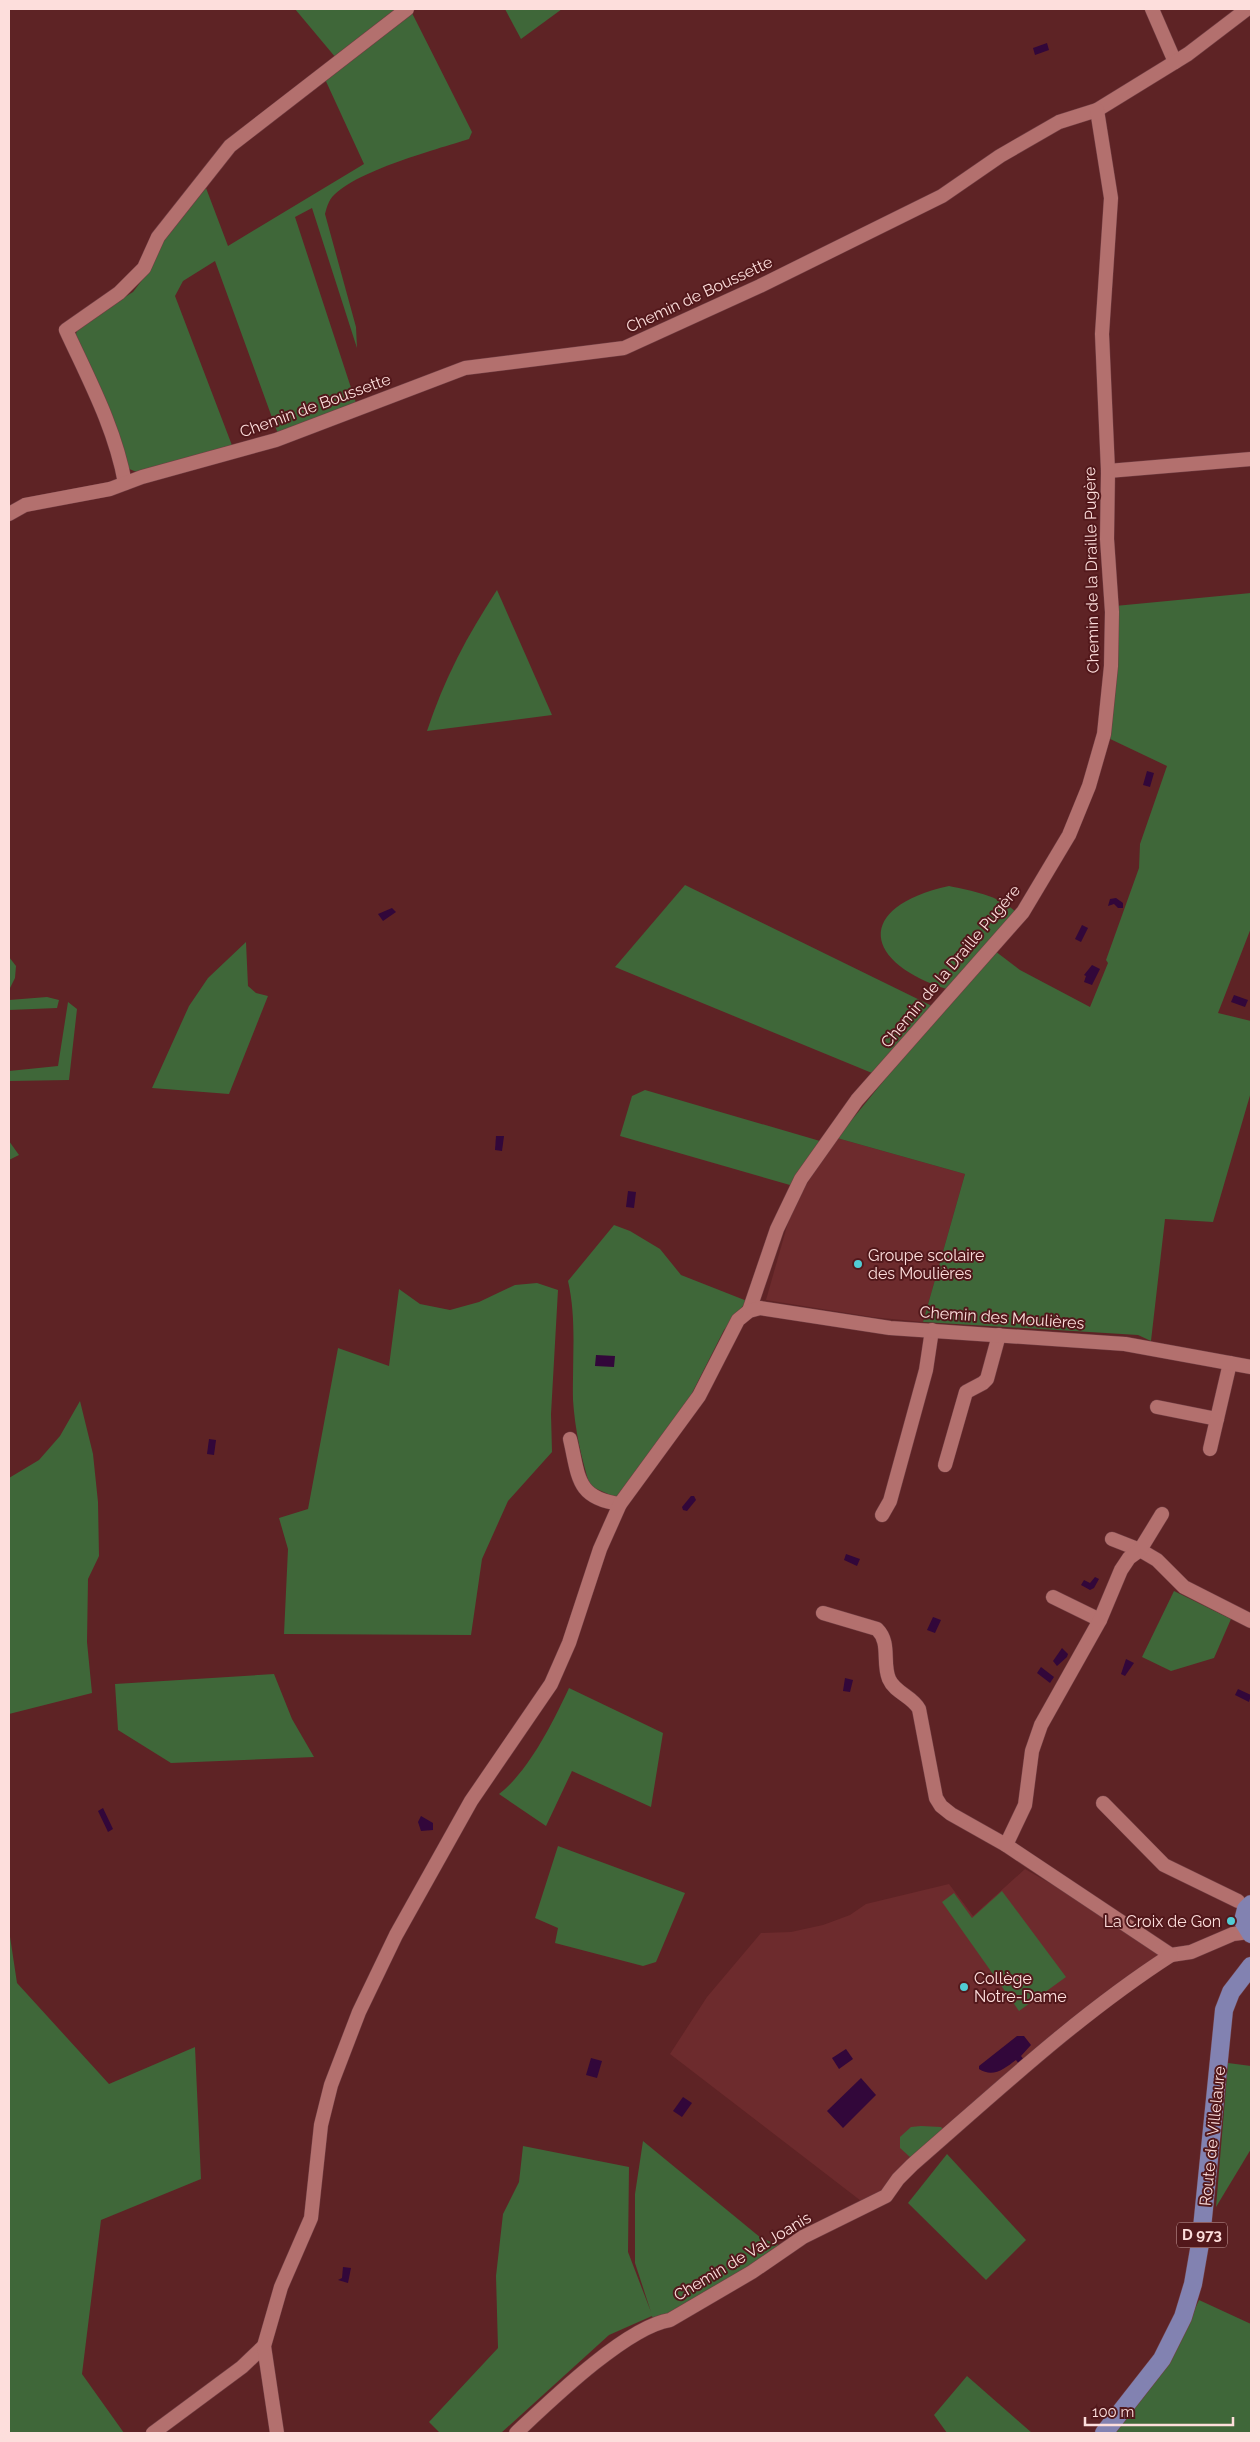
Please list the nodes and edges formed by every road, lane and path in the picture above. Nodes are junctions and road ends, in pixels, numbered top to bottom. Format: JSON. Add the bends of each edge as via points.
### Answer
{"nodes":[{"id":1,"x":407,"y":9,"type":"edge"},
{"id":2,"x":1152,"y":9,"type":"edge"},
{"id":3,"x":1247,"y":9,"type":"edge"},
{"id":4,"x":1176,"y":62,"type":"junction"},
{"id":5,"x":1097,"y":110,"type":"junction"},
{"id":6,"x":1251,"y":459,"type":"edge"},
{"id":7,"x":1108,"y":472,"type":"junction"},
{"id":8,"x":125,"y":483,"type":"junction"},
{"id":9,"x":9,"y":514,"type":"edge"},
{"id":10,"x":749,"y":1311,"type":"junction"},
{"id":11,"x":932,"y":1330,"type":"junction"},
{"id":12,"x":999,"y":1335,"type":"junction"},
{"id":13,"x":1230,"y":1363,"type":"junction"},
{"id":14,"x":1251,"y":1367,"type":"edge"},
{"id":15,"x":1157,"y":1407,"type":"dead end"},
{"id":16,"x":1217,"y":1419,"type":"junction"},
{"id":17,"x":570,"y":1439,"type":"dead end"},
{"id":18,"x":1210,"y":1449,"type":"dead end"},
{"id":19,"x":945,"y":1465,"type":"dead end"},
{"id":20,"x":620,"y":1504,"type":"junction"},
{"id":21,"x":1162,"y":1514,"type":"dead end"},
{"id":22,"x":882,"y":1515,"type":"dead end"},
{"id":23,"x":1112,"y":1539,"type":"dead end"},
{"id":24,"x":1140,"y":1550,"type":"junction"},
{"id":25,"x":1053,"y":1597,"type":"dead end"},
{"id":26,"x":823,"y":1613,"type":"dead end"},
{"id":27,"x":1100,"y":1620,"type":"junction"},
{"id":28,"x":1251,"y":1621,"type":"edge"},
{"id":29,"x":1103,"y":1803,"type":"dead end"},
{"id":30,"x":1006,"y":1845,"type":"junction"},
{"id":31,"x":1248,"y":1919,"type":"edge"},
{"id":32,"x":1171,"y":1955,"type":"junction"},
{"id":33,"x":1250,"y":1963,"type":"edge"},
{"id":34,"x":264,"y":2346,"type":"junction"},
{"id":35,"x":154,"y":2433,"type":"edge"},
{"id":36,"x":277,"y":2433,"type":"edge"},
{"id":37,"x":516,"y":2433,"type":"edge"},
{"id":38,"x":1104,"y":2433,"type":"edge"}],
"edges":[{"from":1,"to":8,"type":"street","via":[[230,146],[158,237],[144,268],[120,292],[66,330],[100,401],[120,457]]},
{"from":2,"to":4,"type":"street"},
{"from":3,"to":4,"type":"street","name":"Chemin de Boussette"},
{"from":4,"to":5,"type":"street","name":"Chemin de Boussette"},
{"from":5,"to":7,"type":"street","name":"Chemin de la Draille Pugère","via":[[1111,198],[1102,334]]},
{"from":5,"to":8,"type":"street","name":"Chemin de Boussette","via":[[1059,122],[1000,156],[942,196],[760,286],[624,348],[465,368],[276,440]]},
{"from":6,"to":7,"type":"street"},
{"from":7,"to":10,"type":"street","name":"Chemin de la Draille Pugère","via":[[1112,612],[1108,693],[1102,743],[1069,835],[1023,912],[857,1100],[802,1179],[777,1229]]},
{"from":8,"to":9,"type":"street","name":"Chemin de Boussette","via":[[25,505]]},
{"from":10,"to":11,"type":"street","name":"Chemin des Moulières","via":[[760,1308],[890,1328]]},
{"from":10,"to":20,"type":"street","via":[[738,1320],[699,1396]]},
{"from":11,"to":12,"type":"street","name":"Chemin des Moulières"},
{"from":11,"to":22,"type":"street","via":[[926,1370],[890,1501]]},
{"from":12,"to":13,"type":"street","name":"Chemin des Moulières","via":[[1125,1344]]},
{"from":12,"to":19,"type":"street","via":[[987,1379],[966,1392]]},
{"from":13,"to":14,"type":"street","name":"Chemin des Moulières"},
{"from":13,"to":16,"type":"street"},
{"from":15,"to":16,"type":"street"},
{"from":16,"to":18,"type":"street"},
{"from":17,"to":20,"type":"street","via":[[584,1488],[596,1499]]},
{"from":20,"to":34,"type":"street","via":[[600,1549],[569,1643],[551,1684],[471,1801],[396,1936],[359,2012],[331,2085],[321,2125],[311,2218],[281,2287]]},
{"from":21,"to":24,"type":"street"},
{"from":23,"to":24,"type":"street"},
{"from":24,"to":27,"type":"street","via":[[1121,1570]]},
{"from":24,"to":28,"type":"street","via":[[1157,1560],[1184,1587]]},
{"from":25,"to":27,"type":"street"},
{"from":26,"to":30,"type":"street","via":[[877,1629],[882,1635],[892,1686],[916,1703],[919,1709],[936,1798],[952,1814]]},
{"from":27,"to":30,"type":"street","via":[[1041,1725],[1032,1751],[1024,1805]]},
{"from":29,"to":31,"type":"street","via":[[1164,1865]]},
{"from":30,"to":32,"type":"street"},
{"from":31,"to":32,"type":"street","via":[[1218,1939],[1190,1952]]},
{"from":32,"to":37,"type":"street","name":"Chemin de Val Joanis","via":[[1055,2041],[912,2165],[886,2196],[803,2237],[752,2272],[670,2320],[661,2321],[631,2338],[595,2363]]},
{"from":33,"to":38,"type":"main road","name":"Route de Villelaure","number":"D 973","via":[[1231,1992],[1224,2010],[1201,2238],[1189,2299],[1162,2359]]},
{"from":34,"to":35,"type":"street","via":[[242,2367]]},
{"from":34,"to":36,"type":"street"}]}
